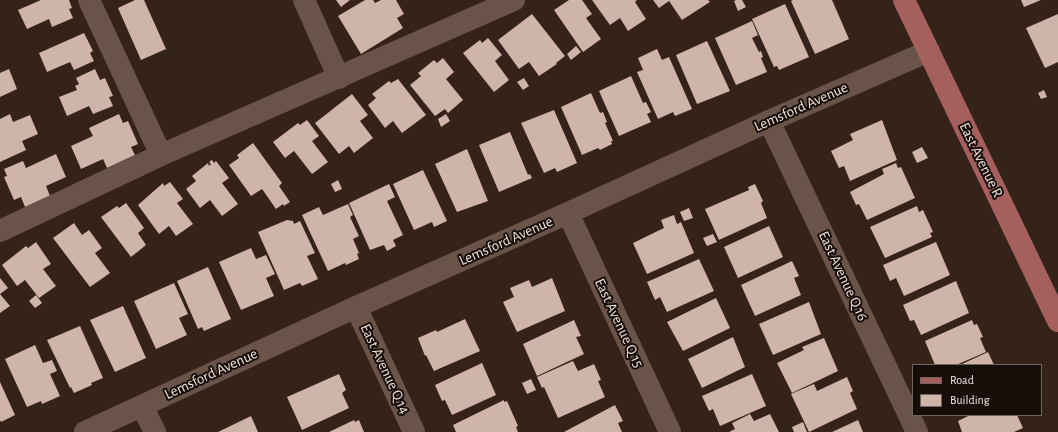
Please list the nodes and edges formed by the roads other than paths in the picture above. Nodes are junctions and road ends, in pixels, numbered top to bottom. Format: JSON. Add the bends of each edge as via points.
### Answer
{"nodes":[{"id":1,"x":89,"y":0,"type":"edge"},
{"id":2,"x":304,"y":0,"type":"edge"},
{"id":3,"x":514,"y":0,"type":"edge"},
{"id":4,"x":904,"y":0,"type":"edge"},
{"id":5,"x":929,"y":52,"type":"junction"},
{"id":6,"x":339,"y":78,"type":"junction"},
{"id":7,"x":769,"y":121,"type":"junction"},
{"id":8,"x":160,"y":155,"type":"junction"},
{"id":9,"x":568,"y":213,"type":"junction"},
{"id":10,"x":3,"y":223,"type":"edge"},
{"id":11,"x":356,"y":307,"type":"junction"},
{"id":12,"x":1058,"y":321,"type":"edge"},
{"id":13,"x":142,"y":406,"type":"junction"},
{"id":14,"x":84,"y":432,"type":"edge"},
{"id":15,"x":155,"y":432,"type":"edge"},
{"id":16,"x":414,"y":432,"type":"edge"},
{"id":17,"x":670,"y":432,"type":"edge"},
{"id":18,"x":917,"y":432,"type":"edge"}],
"edges":[{"from":1,"to":8,"type":"street"},
{"from":2,"to":6,"type":"street"},
{"from":3,"to":6,"type":"street"},
{"from":4,"to":5,"type":"main road","name":"East Avenue R"},
{"from":5,"to":7,"type":"street","name":"Lemsford Avenue"},
{"from":5,"to":12,"type":"main road","name":"East Avenue R"},
{"from":6,"to":8,"type":"street"},
{"from":7,"to":9,"type":"street","name":"Lemsford Avenue"},
{"from":7,"to":18,"type":"street","name":"East Avenue Q 16"},
{"from":8,"to":10,"type":"street"},
{"from":9,"to":11,"type":"street","name":"Lemsford Avenue"},
{"from":9,"to":17,"type":"street","name":"East Avenue Q 15"},
{"from":11,"to":13,"type":"street","name":"Lemsford Avenue"},
{"from":11,"to":16,"type":"street","name":"East Avenue Q 14"},
{"from":13,"to":14,"type":"street","name":"Lemsford Avenue"},
{"from":13,"to":15,"type":"street"}]}
